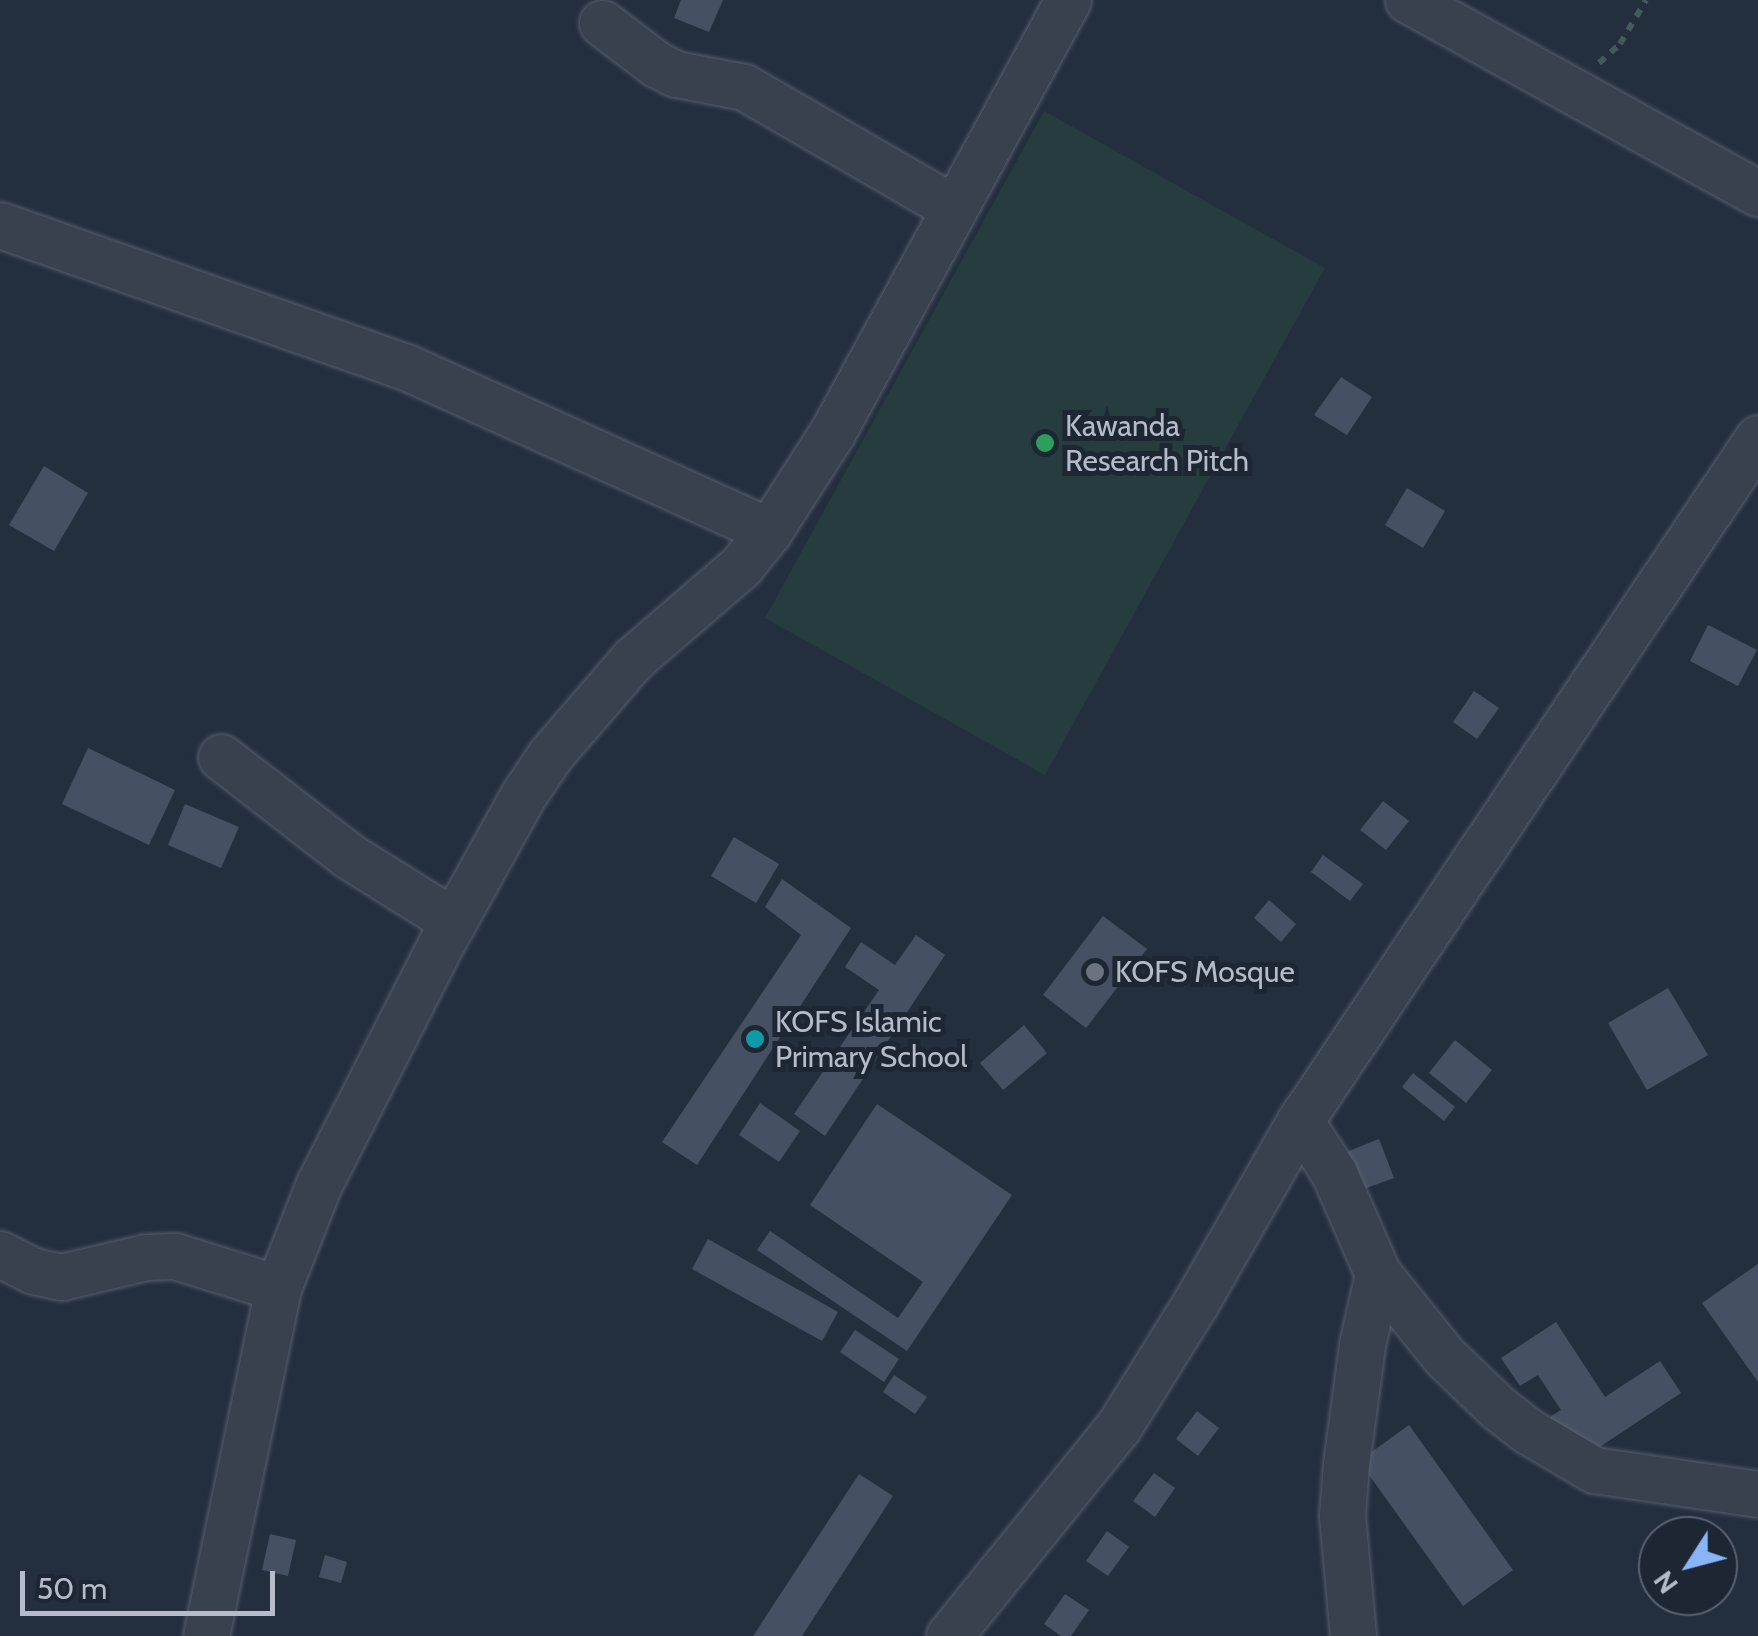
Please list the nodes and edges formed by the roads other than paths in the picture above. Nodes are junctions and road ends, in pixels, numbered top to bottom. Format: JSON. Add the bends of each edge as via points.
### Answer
{"nodes":[{"id":1,"x":1068,"y":0,"type":"edge"},
{"id":2,"x":1408,"y":0,"type":"edge"},
{"id":3,"x":602,"y":23,"type":"dead end"},
{"id":4,"x":1758,"y":194,"type":"edge"},
{"id":5,"x":954,"y":208,"type":"junction"},
{"id":6,"x":0,"y":225,"type":"edge"},
{"id":7,"x":1758,"y":438,"type":"edge"},
{"id":8,"x":769,"y":532,"type":"junction"},
{"id":9,"x":221,"y":757,"type":"dead end"},
{"id":10,"x":453,"y":921,"type":"junction"},
{"id":11,"x":1300,"y":1121,"type":"junction"},
{"id":12,"x":1,"y":1259,"type":"edge"},
{"id":13,"x":1378,"y":1274,"type":"junction"},
{"id":14,"x":278,"y":1288,"type":"junction"},
{"id":15,"x":1758,"y":1494,"type":"edge"},
{"id":16,"x":206,"y":1636,"type":"edge"},
{"id":17,"x":948,"y":1636,"type":"edge"},
{"id":18,"x":1352,"y":1636,"type":"edge"}],
"edges":[{"from":1,"to":5,"type":"street"},
{"from":2,"to":4,"type":"street"},
{"from":3,"to":5,"type":"street","via":[[656,64],[744,88]]},
{"from":5,"to":8,"type":"street","via":[[832,434]]},
{"from":6,"to":8,"type":"street","via":[[406,367]]},
{"from":7,"to":11,"type":"street"},
{"from":8,"to":10,"type":"street","via":[[742,566],[633,659],[551,754]]},
{"from":9,"to":10,"type":"street","via":[[362,866]]},
{"from":10,"to":14,"type":"street","via":[[318,1184]]},
{"from":11,"to":13,"type":"street","via":[[1334,1173]]},
{"from":11,"to":17,"type":"street","via":[[1119,1426]]},
{"from":12,"to":14,"type":"street","via":[[61,1277],[175,1256]]},
{"from":13,"to":15,"type":"street","via":[[1446,1358],[1528,1431],[1594,1470]]},
{"from":13,"to":18,"type":"street","via":[[1362,1345],[1342,1516]]},
{"from":14,"to":16,"type":"street"}]}
